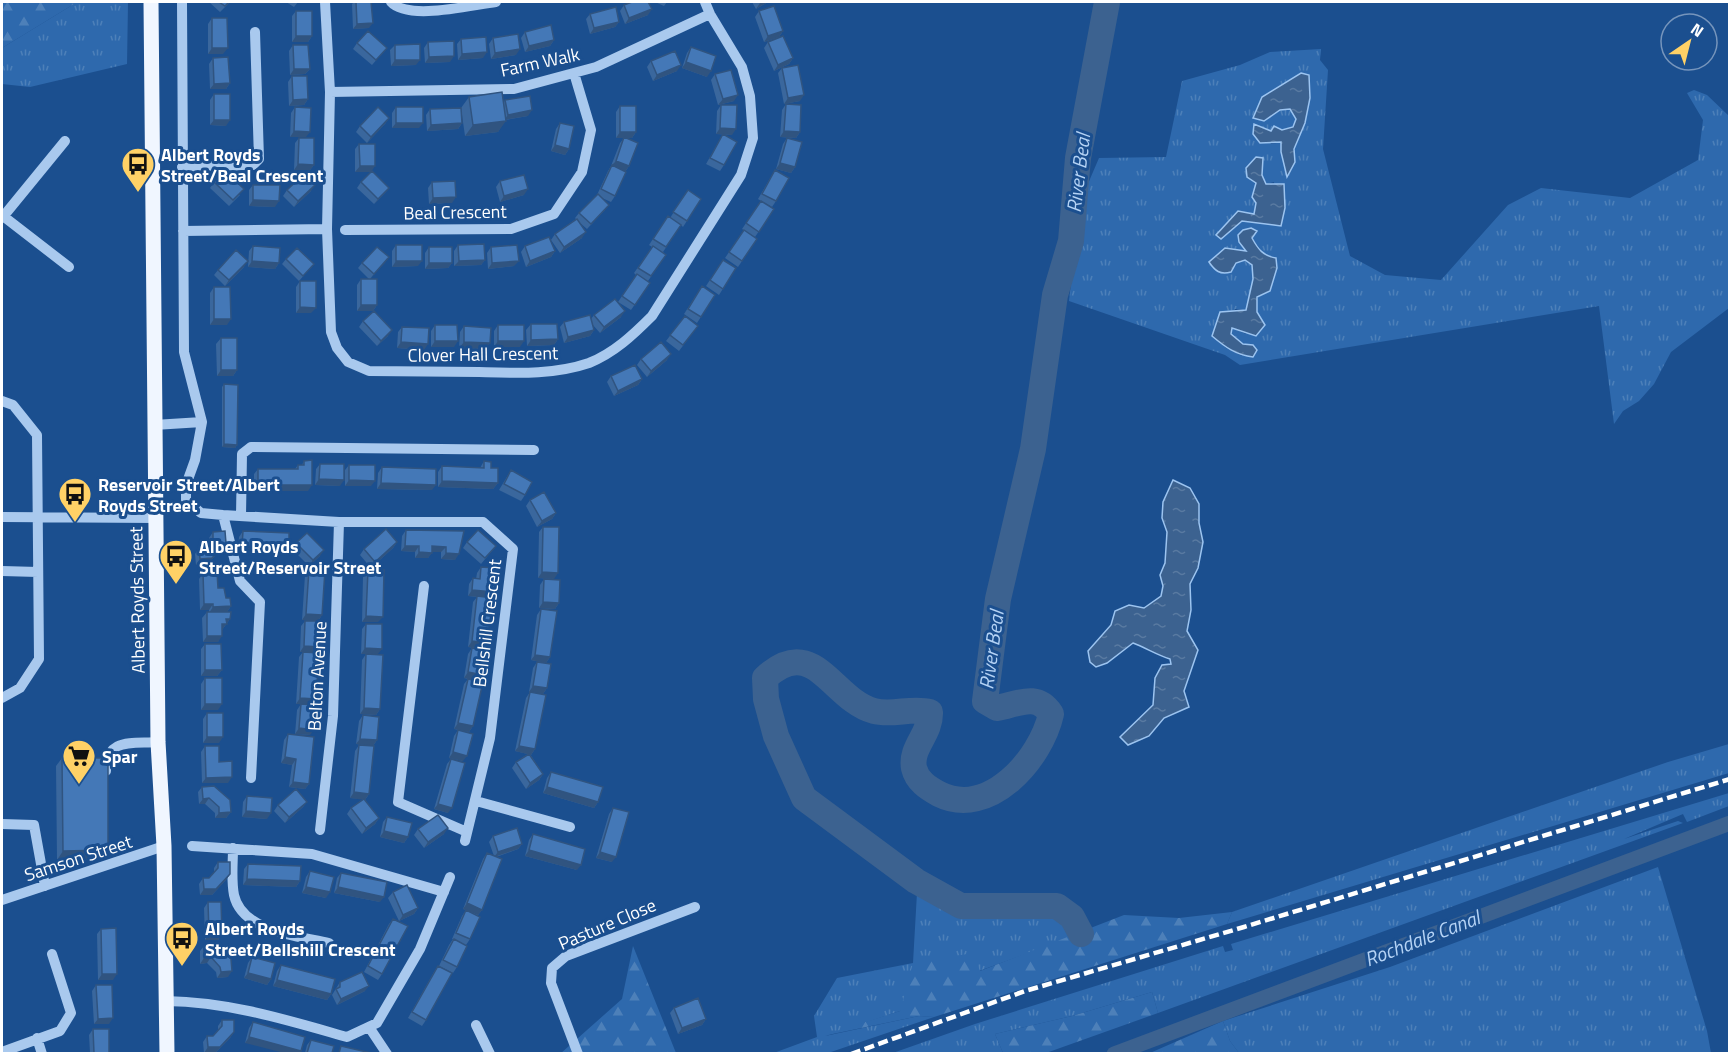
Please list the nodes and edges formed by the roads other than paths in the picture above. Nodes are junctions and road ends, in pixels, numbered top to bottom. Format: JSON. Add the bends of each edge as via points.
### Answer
{"nodes":[{"id":1,"x":151,"y":2,"type":"edge"},
{"id":2,"x":182,"y":2,"type":"edge"},
{"id":3,"x":326,"y":2,"type":"edge"},
{"id":4,"x":391,"y":2,"type":"edge"},
{"id":5,"x":496,"y":2,"type":"edge"},
{"id":6,"x":705,"y":2,"type":"edge"},
{"id":7,"x":710,"y":14,"type":"junction"},
{"id":8,"x":255,"y":32,"type":"dead end"},
{"id":9,"x":574,"y":73,"type":"junction"},
{"id":10,"x":330,"y":92,"type":"junction"},
{"id":11,"x":65,"y":141,"type":"dead end"},
{"id":12,"x":182,"y":167,"type":"junction"},
{"id":13,"x":2,"y":217,"type":"edge"},
{"id":14,"x":327,"y":230,"type":"junction"},
{"id":15,"x":345,"y":230,"type":"dead end"},
{"id":16,"x":183,"y":231,"type":"junction"},
{"id":17,"x":69,"y":267,"type":"dead end"},
{"id":18,"x":2,"y":401,"type":"edge"},
{"id":19,"x":202,"y":422,"type":"junction"},
{"id":20,"x":154,"y":425,"type":"junction"},
{"id":21,"x":534,"y":450,"type":"dead end"},
{"id":22,"x":223,"y":515,"type":"junction"},
{"id":23,"x":241,"y":516,"type":"junction"},
{"id":24,"x":2,"y":517,"type":"edge"},
{"id":25,"x":38,"y":518,"type":"junction"},
{"id":26,"x":156,"y":518,"type":"junction"},
{"id":27,"x":339,"y":522,"type":"junction"},
{"id":28,"x":2,"y":572,"type":"edge"},
{"id":29,"x":38,"y":572,"type":"junction"},
{"id":30,"x":424,"y":586,"type":"dead end"},
{"id":31,"x":2,"y":698,"type":"edge"},
{"id":32,"x":158,"y":742,"type":"junction"},
{"id":33,"x":251,"y":778,"type":"dead end"},
{"id":34,"x":106,"y":780,"type":"edge"},
{"id":35,"x":476,"y":801,"type":"junction"},
{"id":36,"x":2,"y":824,"type":"edge"},
{"id":37,"x":570,"y":828,"type":"dead end"},
{"id":38,"x":320,"y":830,"type":"dead end"},
{"id":39,"x":164,"y":846,"type":"junction"},
{"id":40,"x":192,"y":846,"type":"dead end"},
{"id":41,"x":233,"y":848,"type":"junction"},
{"id":42,"x":450,"y":877,"type":"dead end"},
{"id":43,"x":45,"y":886,"type":"junction"},
{"id":44,"x":444,"y":892,"type":"junction"},
{"id":45,"x":2,"y":900,"type":"edge"},
{"id":46,"x":695,"y":907,"type":"dead end"},
{"id":47,"x":329,"y":944,"type":"dead end"},
{"id":48,"x":52,"y":954,"type":"dead end"},
{"id":49,"x":166,"y":1001,"type":"junction"},
{"id":50,"x":476,"y":1025,"type":"dead end"},
{"id":51,"x":369,"y":1027,"type":"junction"},
{"id":52,"x":37,"y":1038,"type":"junction"},
{"id":53,"x":2,"y":1052,"type":"edge"},
{"id":54,"x":42,"y":1053,"type":"edge"},
{"id":55,"x":167,"y":1053,"type":"edge"},
{"id":56,"x":387,"y":1053,"type":"edge"},
{"id":57,"x":490,"y":1053,"type":"edge"},
{"id":58,"x":578,"y":1053,"type":"edge"}],
"edges":[{"from":1,"to":20,"type":"main road","name":"Albert Royds Street"},
{"from":2,"to":12,"type":"street"},
{"from":3,"to":10,"type":"street","name":"Clover Hall Crescent"},
{"from":4,"to":5,"type":"street","via":[[405,11]]},
{"from":6,"to":7,"type":"street","name":"Clover Hall Crescent"},
{"from":7,"to":9,"type":"street","name":"Farm Walk","via":[[596,67]]},
{"from":7,"to":14,"type":"street","name":"Clover Hall Crescent","via":[[742,67],[750,96],[753,138],[748,157],[741,175],[652,316],[614,351],[567,369],[529,373],[359,368],[337,348],[331,332]]},
{"from":8,"to":12,"type":"street","via":[[259,159],[253,165]]},
{"from":9,"to":10,"type":"street","name":"Farm Walk","via":[[513,89]]},
{"from":9,"to":15,"type":"street","name":"Beal Crescent","via":[[591,130],[582,172],[554,214],[511,229]]},
{"from":10,"to":14,"type":"street","name":"Clover Hall Crescent"},
{"from":11,"to":13,"type":"street"},
{"from":12,"to":16,"type":"street"},
{"from":13,"to":17,"type":"street"},
{"from":14,"to":16,"type":"street"},
{"from":16,"to":19,"type":"street","via":[[184,352]]},
{"from":18,"to":25,"type":"street","via":[[13,405],[37,435]]},
{"from":19,"to":20,"type":"street"},
{"from":19,"to":22,"type":"street","name":"Bellshill Crescent","via":[[186,500],[201,513]]},
{"from":20,"to":26,"type":"main road","name":"Albert Royds Street"},
{"from":21,"to":23,"type":"street","via":[[251,447],[242,454]]},
{"from":22,"to":23,"type":"street","name":"Bellshill Crescent"},
{"from":22,"to":33,"type":"street","via":[[240,581],[260,602]]},
{"from":23,"to":27,"type":"street","name":"Bellshill Crescent"},
{"from":24,"to":25,"type":"street"},
{"from":25,"to":26,"type":"street"},
{"from":25,"to":29,"type":"street"},
{"from":26,"to":32,"type":"main road","name":"Albert Royds Street"},
{"from":27,"to":35,"type":"street","name":"Bellshill Crescent","via":[[483,522],[513,549],[490,738]]},
{"from":27,"to":38,"type":"street","name":"Belton Avenue","via":[[333,716]]},
{"from":28,"to":29,"type":"street"},
{"from":29,"to":31,"type":"street","via":[[39,659],[20,688]]},
{"from":30,"to":35,"type":"street","name":"Bellshill Crescent","via":[[398,802],[466,837]]},
{"from":32,"to":34,"type":"street","via":[[111,748],[106,757]]},
{"from":32,"to":39,"type":"main road","name":"Albert Royds Street"},
{"from":35,"to":37,"type":"street"},
{"from":36,"to":43,"type":"street","via":[[34,825]]},
{"from":39,"to":43,"type":"street","name":"Samson Street"},
{"from":39,"to":49,"type":"main road","name":"Albert Royds Street"},
{"from":40,"to":41,"type":"street"},
{"from":41,"to":44,"type":"street","via":[[314,854]]},
{"from":41,"to":47,"type":"street","via":[[234,895],[242,910],[269,929]]},
{"from":42,"to":44,"type":"street"},
{"from":43,"to":45,"type":"street","name":"Samson Street"},
{"from":44,"to":51,"type":"street","via":[[420,949],[376,1023]]},
{"from":46,"to":58,"type":"street","name":"Pasture Close","via":[[575,952],[552,968],[551,984]]},
{"from":48,"to":52,"type":"street","via":[[70,1014],[60,1031]]},
{"from":49,"to":51,"type":"street","via":[[248,1009],[348,1037]]},
{"from":49,"to":55,"type":"main road","name":"Albert Royds Street"},
{"from":50,"to":57,"type":"street"},
{"from":51,"to":56,"type":"street"},
{"from":52,"to":53,"type":"street"},
{"from":52,"to":54,"type":"street"}]}
